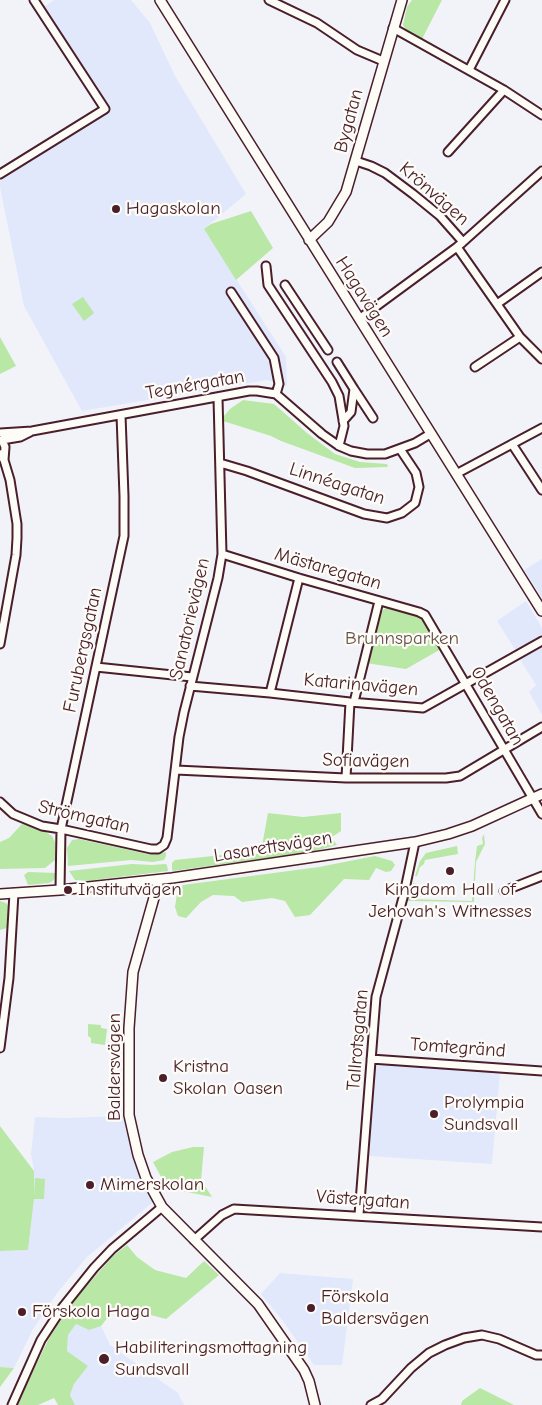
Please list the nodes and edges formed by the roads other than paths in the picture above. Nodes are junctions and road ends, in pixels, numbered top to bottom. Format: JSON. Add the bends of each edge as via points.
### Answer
{"nodes":[{"id":1,"x":160,"y":0,"type":"edge"},
{"id":2,"x":269,"y":0,"type":"edge"},
{"id":3,"x":290,"y":0,"type":"edge"},
{"id":4,"x":402,"y":0,"type":"edge"},
{"id":5,"x":505,"y":0,"type":"edge"},
{"id":6,"x":36,"y":3,"type":"edge"},
{"id":7,"x":282,"y":7,"type":"junction"},
{"id":8,"x":393,"y":28,"type":"junction"},
{"id":9,"x":383,"y":62,"type":"junction"},
{"id":10,"x":469,"y":70,"type":"junction"},
{"id":11,"x":504,"y":90,"type":"junction"},
{"id":12,"x":541,"y":111,"type":"edge"},
{"id":13,"x":448,"y":152,"type":"dead end"},
{"id":14,"x":356,"y":161,"type":"junction"},
{"id":15,"x":542,"y":170,"type":"edge"},
{"id":16,"x":0,"y":174,"type":"edge"},
{"id":17,"x":309,"y":240,"type":"junction"},
{"id":18,"x":464,"y":242,"type":"junction"},
{"id":19,"x":457,"y":247,"type":"junction"},
{"id":20,"x":266,"y":266,"type":"dead end"},
{"id":21,"x":542,"y":272,"type":"edge"},
{"id":22,"x":285,"y":285,"type":"dead end"},
{"id":23,"x":231,"y":292,"type":"dead end"},
{"id":24,"x":497,"y":304,"type":"junction"},
{"id":25,"x":359,"y":319,"type":"junction"},
{"id":26,"x":520,"y":337,"type":"junction"},
{"id":27,"x":328,"y":350,"type":"dead end"},
{"id":28,"x":542,"y":359,"type":"edge"},
{"id":29,"x":336,"y":362,"type":"dead end"},
{"id":30,"x":475,"y":367,"type":"dead end"},
{"id":31,"x":354,"y":389,"type":"junction"},
{"id":32,"x":276,"y":394,"type":"junction"},
{"id":33,"x":218,"y":398,"type":"junction"},
{"id":34,"x":121,"y":415,"type":"junction"},
{"id":35,"x":373,"y":418,"type":"dead end"},
{"id":36,"x":343,"y":421,"type":"junction"},
{"id":37,"x":542,"y":428,"type":"edge"},
{"id":38,"x":430,"y":434,"type":"junction"},
{"id":39,"x":1,"y":437,"type":"edge"},
{"id":40,"x":512,"y":444,"type":"junction"},
{"id":41,"x":339,"y":446,"type":"junction"},
{"id":42,"x":400,"y":449,"type":"junction"},
{"id":43,"x":2,"y":457,"type":"edge"},
{"id":44,"x":220,"y":463,"type":"junction"},
{"id":45,"x":456,"y":474,"type":"junction"},
{"id":46,"x":542,"y":490,"type":"edge"},
{"id":47,"x":222,"y":554,"type":"junction"},
{"id":48,"x":299,"y":578,"type":"junction"},
{"id":49,"x":380,"y":601,"type":"junction"},
{"id":50,"x":542,"y":611,"type":"edge"},
{"id":51,"x":425,"y":615,"type":"joint"},
{"id":52,"x":542,"y":640,"type":"edge"},
{"id":53,"x":0,"y":644,"type":"edge"},
{"id":54,"x":96,"y":667,"type":"junction"},
{"id":55,"x":192,"y":677,"type":"junction"},
{"id":56,"x":466,"y":685,"type":"junction"},
{"id":57,"x":190,"y":686,"type":"junction"},
{"id":58,"x":270,"y":693,"type":"junction"},
{"id":59,"x":352,"y":702,"type":"junction"},
{"id":60,"x":542,"y":727,"type":"edge"},
{"id":61,"x":504,"y":750,"type":"junction"},
{"id":62,"x":176,"y":770,"type":"junction"},
{"id":63,"x":346,"y":778,"type":"junction"},
{"id":64,"x":542,"y":794,"type":"edge"},
{"id":65,"x":533,"y":799,"type":"junction"},
{"id":66,"x":0,"y":802,"type":"edge"},
{"id":67,"x":542,"y":814,"type":"edge"},
{"id":68,"x":61,"y":829,"type":"junction"},
{"id":69,"x":415,"y":842,"type":"junction"},
{"id":70,"x":164,"y":845,"type":"joint"},
{"id":71,"x":542,"y":876,"type":"edge"},
{"id":72,"x":159,"y":880,"type":"junction"},
{"id":73,"x":60,"y":890,"type":"junction"},
{"id":74,"x":504,"y":891,"type":"dead end"},
{"id":75,"x":14,"y":893,"type":"junction"},
{"id":76,"x":0,"y":894,"type":"edge"},
{"id":77,"x":0,"y":1048,"type":"edge"},
{"id":78,"x":371,"y":1059,"type":"junction"},
{"id":79,"x":542,"y":1071,"type":"edge"},
{"id":80,"x":162,"y":1207,"type":"junction"},
{"id":81,"x":359,"y":1215,"type":"junction"},
{"id":82,"x":542,"y":1227,"type":"edge"},
{"id":83,"x":194,"y":1240,"type":"junction"},
{"id":84,"x":542,"y":1355,"type":"edge"},
{"id":85,"x":12,"y":1405,"type":"edge"},
{"id":86,"x":316,"y":1405,"type":"edge"},
{"id":87,"x":371,"y":1405,"type":"edge"}],
"edges":[{"from":1,"to":17,"type":"street","name":"Hagavägen"},
{"from":2,"to":7,"type":"street"},
{"from":3,"to":7,"type":"street"},
{"from":4,"to":8,"type":"street","name":"Bygatan"},
{"from":5,"to":10,"type":"street"},
{"from":6,"to":16,"type":"street","via":[[105,109]]},
{"from":7,"to":9,"type":"street","via":[[317,23],[357,50]]},
{"from":8,"to":9,"type":"street","name":"Bygatan"},
{"from":8,"to":10,"type":"street"},
{"from":9,"to":14,"type":"street","name":"Bygatan"},
{"from":10,"to":11,"type":"street"},
{"from":11,"to":12,"type":"street"},
{"from":11,"to":13,"type":"street"},
{"from":14,"to":17,"type":"street","name":"Bygatan","via":[[346,192],[334,214]]},
{"from":14,"to":18,"type":"street","name":"Krönvägen","via":[[385,173],[440,216]]},
{"from":15,"to":18,"type":"street"},
{"from":17,"to":25,"type":"street","name":"Hagavägen"},
{"from":18,"to":19,"type":"street","name":"Krönvägen"},
{"from":19,"to":24,"type":"street","name":"Krönvägen"},
{"from":19,"to":25,"type":"street"},
{"from":20,"to":36,"type":"street","via":[[268,285],[340,396]]},
{"from":21,"to":24,"type":"street"},
{"from":22,"to":27,"type":"street"},
{"from":23,"to":32,"type":"street","via":[[274,358],[279,384]]},
{"from":24,"to":26,"type":"street","name":"Krönvägen"},
{"from":25,"to":38,"type":"street","name":"Hagavägen"},
{"from":26,"to":28,"type":"street","name":"Krönvägen"},
{"from":26,"to":30,"type":"street"},
{"from":29,"to":31,"type":"street"},
{"from":31,"to":35,"type":"street"},
{"from":31,"to":36,"type":"street","via":[[351,412]]},
{"from":32,"to":33,"type":"street","name":"Tegnérgatan","via":[[249,391]]},
{"from":32,"to":41,"type":"street"},
{"from":33,"to":34,"type":"street","name":"Tegnérgatan"},
{"from":33,"to":44,"type":"street","name":"Sanatorievägen"},
{"from":34,"to":39,"type":"street","name":"Tegnérgatan","via":[[32,431],[20,437]]},
{"from":34,"to":54,"type":"street","name":"Furubergsgatan","via":[[124,526]]},
{"from":36,"to":41,"type":"street"},
{"from":37,"to":40,"type":"street"},
{"from":38,"to":42,"type":"street"},
{"from":38,"to":45,"type":"street","name":"Hagavägen"},
{"from":39,"to":43,"type":"street","via":[[5,447]]},
{"from":40,"to":45,"type":"street"},
{"from":40,"to":46,"type":"street"},
{"from":41,"to":42,"type":"street","via":[[367,454],[384,454]]},
{"from":42,"to":44,"type":"street","name":"Linnéagatan","via":[[416,473],[419,487],[415,503],[402,513],[387,518],[364,514]]},
{"from":43,"to":53,"type":"street","via":[[13,494],[17,538]]},
{"from":44,"to":47,"type":"street","name":"Sanatorievägen"},
{"from":45,"to":50,"type":"street","name":"Hagavägen"},
{"from":47,"to":48,"type":"street","name":"Mästaregatan"},
{"from":47,"to":55,"type":"street","name":"Sanatorievägen"},
{"from":48,"to":49,"type":"street","name":"Mästaregatan"},
{"from":48,"to":58,"type":"street"},
{"from":49,"to":51,"type":"street","name":"Mästaregatan"},
{"from":49,"to":59,"type":"street"},
{"from":51,"to":56,"type":"street","name":"Odengatan"},
{"from":52,"to":56,"type":"street","name":"Katarinavägen"},
{"from":54,"to":55,"type":"street"},
{"from":54,"to":68,"type":"street","name":"Furubergsgatan"},
{"from":55,"to":57,"type":"street","name":"Sanatorievägen"},
{"from":56,"to":59,"type":"street","name":"Katarinavägen","via":[[423,708]]},
{"from":56,"to":61,"type":"street","name":"Odengatan"},
{"from":57,"to":58,"type":"street","name":"Katarinavägen"},
{"from":57,"to":62,"type":"street","name":"Sanatorievägen"},
{"from":58,"to":59,"type":"street","name":"Katarinavägen"},
{"from":59,"to":63,"type":"street"},
{"from":60,"to":61,"type":"street","name":"Sofiavägen"},
{"from":61,"to":63,"type":"street","name":"Sofiavägen","via":[[460,776],[433,779]]},
{"from":61,"to":65,"type":"street","name":"Odengatan"},
{"from":62,"to":63,"type":"street","name":"Sofiavägen"},
{"from":62,"to":70,"type":"street","name":"Sanatorievägen"},
{"from":64,"to":65,"type":"street","name":"Lasarettsvägen"},
{"from":65,"to":67,"type":"street","name":"Odengatan"},
{"from":65,"to":69,"type":"street","name":"Lasarettsvägen","via":[[472,826]]},
{"from":66,"to":68,"type":"street","name":"Strömgatan","via":[[13,814],[31,822]]},
{"from":68,"to":70,"type":"street","name":"Strömgatan","via":[[151,849]]},
{"from":68,"to":73,"type":"street","name":"Furubergsgatan"},
{"from":69,"to":72,"type":"street","name":"Lasarettsvägen"},
{"from":69,"to":78,"type":"street","name":"Tallrotsgatan","via":[[376,997]]},
{"from":71,"to":74,"type":"street"},
{"from":72,"to":73,"type":"street","name":"Lasarettsvägen"},
{"from":72,"to":80,"type":"street","name":"Baldersvägen","via":[[133,972],[128,1091],[129,1115],[138,1155]]},
{"from":73,"to":75,"type":"street","name":"Lasarettsvägen"},
{"from":75,"to":76,"type":"street","name":"Lasarettsvägen"},
{"from":75,"to":77,"type":"street","via":[[9,978]]},
{"from":78,"to":79,"type":"street","name":"Tomtegränd"},
{"from":78,"to":81,"type":"street","name":"Tallrotsgatan"},
{"from":80,"to":83,"type":"street","name":"Baldersvägen"},
{"from":80,"to":85,"type":"street","via":[[94,1268],[62,1308],[41,1340]]},
{"from":81,"to":82,"type":"street","name":"Västergatan"},
{"from":81,"to":83,"type":"street","name":"Västergatan","via":[[234,1209],[222,1215]]},
{"from":83,"to":86,"type":"street","name":"Baldersvägen","via":[[258,1304],[304,1370]]},
{"from":84,"to":87,"type":"street","via":[[482,1335],[464,1338],[429,1353],[382,1399]]}]}
